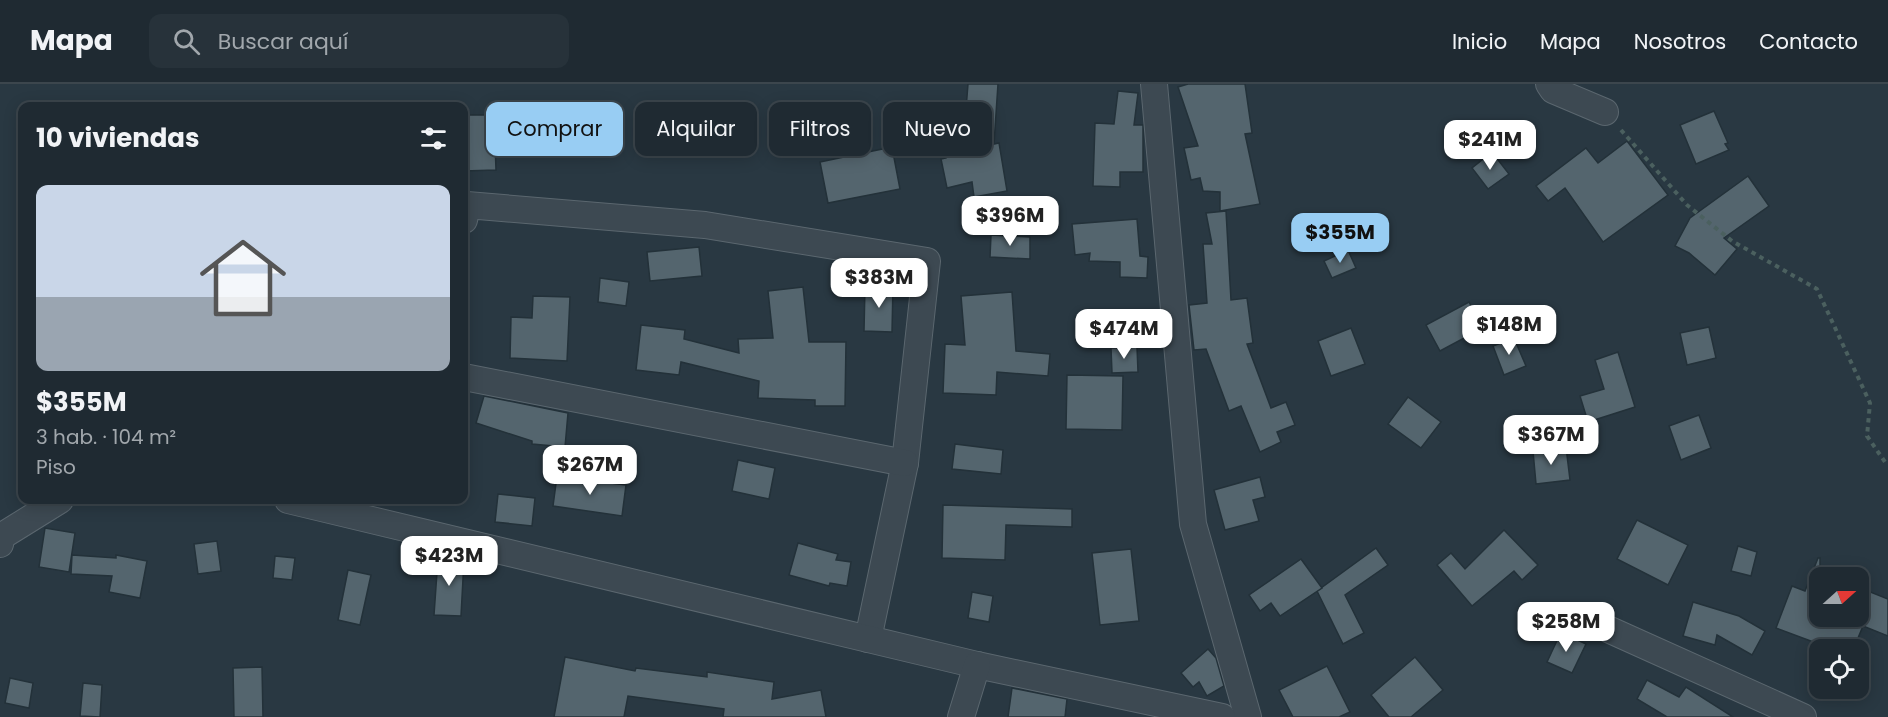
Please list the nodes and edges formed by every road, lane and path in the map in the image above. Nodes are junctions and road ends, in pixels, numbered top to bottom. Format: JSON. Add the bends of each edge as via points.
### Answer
{"nodes":[{"id":1,"x":1154,"y":84,"type":"edge"},
{"id":2,"x":1549,"y":84,"type":"edge"},
{"id":3,"x":1605,"y":112,"type":"joint"},
{"id":4,"x":468,"y":205,"type":"edge"},
{"id":5,"x":468,"y":378,"type":"edge"},
{"id":6,"x":1886,"y":462,"type":"dead end"},
{"id":7,"x":905,"y":463,"type":"junction"},
{"id":8,"x":54,"y":504,"type":"edge"},
{"id":9,"x":324,"y":504,"type":"edge"},
{"id":10,"x":370,"y":509,"type":"edge"},
{"id":11,"x":0,"y":544,"type":"edge"},
{"id":12,"x":1610,"y":630,"type":"dead end"},
{"id":13,"x":868,"y":639,"type":"junction"},
{"id":14,"x":977,"y":665,"type":"junction"},
{"id":15,"x":1185,"y":713,"type":"edge"},
{"id":16,"x":961,"y":717,"type":"edge"},
{"id":17,"x":1222,"y":717,"type":"edge"},
{"id":18,"x":1248,"y":717,"type":"edge"},
{"id":19,"x":1803,"y":717,"type":"edge"}],
"edges":[{"from":1,"to":18,"type":"street","via":[[1193,525]]},
{"from":2,"to":3,"type":"street","via":[[1553,90]]},
{"from":3,"to":6,"type":"path","via":[[1687,205],[1732,241],[1817,289],[1870,403],[1867,436]]},
{"from":4,"to":7,"type":"street","via":[[705,225],[927,261]]},
{"from":5,"to":7,"type":"street"},
{"from":7,"to":13,"type":"street"},
{"from":8,"to":11,"type":"street","via":[[2,536]]},
{"from":9,"to":10,"type":"street"},
{"from":10,"to":13,"type":"street"},
{"from":12,"to":19,"type":"street"},
{"from":13,"to":14,"type":"street"},
{"from":14,"to":15,"type":"street"},
{"from":14,"to":16,"type":"street"},
{"from":15,"to":17,"type":"street"}]}
